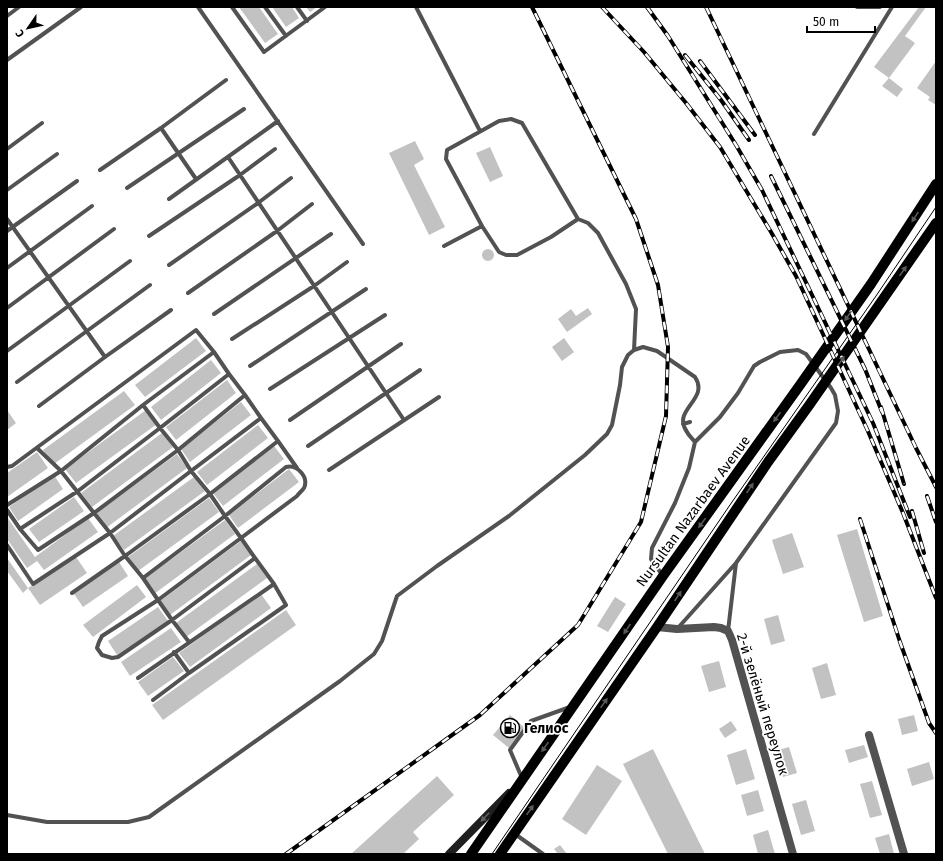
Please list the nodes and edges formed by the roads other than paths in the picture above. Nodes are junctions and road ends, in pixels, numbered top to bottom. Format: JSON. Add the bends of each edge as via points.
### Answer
{"nodes":[{"id":1,"x":19,"y":7,"type":"edge"},
{"id":2,"x":81,"y":7,"type":"edge"},
{"id":3,"x":198,"y":7,"type":"edge"},
{"id":4,"x":232,"y":7,"type":"edge"},
{"id":5,"x":266,"y":7,"type":"edge"},
{"id":6,"x":297,"y":7,"type":"edge"},
{"id":7,"x":325,"y":7,"type":"edge"},
{"id":8,"x":416,"y":7,"type":"edge"},
{"id":9,"x":857,"y":7,"type":"edge"},
{"id":10,"x":880,"y":7,"type":"edge"},
{"id":11,"x":892,"y":7,"type":"edge"},
{"id":12,"x":7,"y":15,"type":"edge"},
{"id":13,"x":307,"y":21,"type":"junction"},
{"id":14,"x":286,"y":36,"type":"junction"},
{"id":15,"x":7,"y":60,"type":"edge"},
{"id":16,"x":226,"y":80,"type":"dead end"},
{"id":17,"x":244,"y":109,"type":"dead end"},
{"id":18,"x":278,"y":121,"type":"junction"},
{"id":19,"x":42,"y":123,"type":"dead end"},
{"id":20,"x":161,"y":128,"type":"junction"},
{"id":21,"x":480,"y":130,"type":"junction"},
{"id":22,"x":814,"y":134,"type":"dead end"},
{"id":23,"x":275,"y":149,"type":"dead end"},
{"id":24,"x":7,"y":150,"type":"edge"},
{"id":25,"x":57,"y":154,"type":"dead end"},
{"id":26,"x":178,"y":154,"type":"junction"},
{"id":27,"x":228,"y":157,"type":"junction"},
{"id":28,"x":100,"y":170,"type":"dead end"},
{"id":29,"x":240,"y":175,"type":"junction"},
{"id":30,"x":291,"y":178,"type":"dead end"},
{"id":31,"x":196,"y":179,"type":"junction"},
{"id":32,"x":77,"y":182,"type":"dead end"},
{"id":33,"x":936,"y":184,"type":"edge"},
{"id":34,"x":127,"y":188,"type":"dead end"},
{"id":35,"x":7,"y":190,"type":"edge"},
{"id":36,"x":169,"y":199,"type":"dead end"},
{"id":37,"x":258,"y":203,"type":"junction"},
{"id":38,"x":312,"y":204,"type":"dead end"},
{"id":39,"x":92,"y":206,"type":"dead end"},
{"id":40,"x":7,"y":219,"type":"edge"},
{"id":41,"x":578,"y":219,"type":"junction"},
{"id":42,"x":936,"y":223,"type":"edge"},
{"id":43,"x":482,"y":226,"type":"junction"},
{"id":44,"x":13,"y":227,"type":"junction"},
{"id":45,"x":114,"y":229,"type":"dead end"},
{"id":46,"x":7,"y":231,"type":"edge"},
{"id":47,"x":277,"y":231,"type":"junction"},
{"id":48,"x":331,"y":234,"type":"dead end"},
{"id":49,"x":149,"y":236,"type":"dead end"},
{"id":50,"x":363,"y":244,"type":"dead end"},
{"id":51,"x":444,"y":246,"type":"dead end"},
{"id":52,"x":30,"y":251,"type":"junction"},
{"id":53,"x":295,"y":258,"type":"junction"},
{"id":54,"x":130,"y":261,"type":"dead end"},
{"id":55,"x":347,"y":262,"type":"dead end"},
{"id":56,"x":169,"y":265,"type":"dead end"},
{"id":57,"x":7,"y":268,"type":"edge"},
{"id":58,"x":49,"y":278,"type":"junction"},
{"id":59,"x":150,"y":285,"type":"dead end"},
{"id":60,"x":314,"y":286,"type":"junction"},
{"id":61,"x":366,"y":289,"type":"dead end"},
{"id":62,"x":188,"y":293,"type":"dead end"},
{"id":63,"x":69,"y":306,"type":"junction"},
{"id":64,"x":7,"y":308,"type":"edge"},
{"id":65,"x":171,"y":310,"type":"dead end"},
{"id":66,"x":332,"y":313,"type":"junction"},
{"id":67,"x":214,"y":314,"type":"dead end"},
{"id":68,"x":385,"y":315,"type":"dead end"},
{"id":69,"x":86,"y":331,"type":"junction"},
{"id":70,"x":232,"y":339,"type":"dead end"},
{"id":71,"x":350,"y":339,"type":"junction"},
{"id":72,"x":401,"y":344,"type":"dead end"},
{"id":73,"x":634,"y":350,"type":"junction"},
{"id":74,"x":7,"y":351,"type":"edge"},
{"id":75,"x":214,"y":352,"type":"junction"},
{"id":76,"x":105,"y":357,"type":"junction"},
{"id":77,"x":250,"y":366,"type":"dead end"},
{"id":78,"x":368,"y":367,"type":"junction"},
{"id":79,"x":420,"y":370,"type":"dead end"},
{"id":80,"x":230,"y":374,"type":"junction"},
{"id":81,"x":17,"y":382,"type":"dead end"},
{"id":82,"x":270,"y":389,"type":"dead end"},
{"id":83,"x":245,"y":394,"type":"junction"},
{"id":84,"x":386,"y":394,"type":"junction"},
{"id":85,"x":439,"y":397,"type":"dead end"},
{"id":86,"x":143,"y":405,"type":"junction"},
{"id":87,"x":39,"y":406,"type":"dead end"},
{"id":88,"x":261,"y":418,"type":"junction"},
{"id":89,"x":290,"y":420,"type":"dead end"},
{"id":90,"x":404,"y":420,"type":"junction"},
{"id":91,"x":690,"y":422,"type":"dead end"},
{"id":92,"x":683,"y":424,"type":"junction"},
{"id":93,"x":160,"y":428,"type":"junction"},
{"id":94,"x":278,"y":441,"type":"junction"},
{"id":95,"x":696,"y":442,"type":"junction"},
{"id":96,"x":308,"y":446,"type":"dead end"},
{"id":97,"x":36,"y":448,"type":"junction"},
{"id":98,"x":178,"y":450,"type":"junction"},
{"id":99,"x":7,"y":467,"type":"edge"},
{"id":100,"x":297,"y":468,"type":"junction"},
{"id":101,"x":329,"y":470,"type":"dead end"},
{"id":102,"x":60,"y":471,"type":"junction"},
{"id":103,"x":191,"y":471,"type":"junction"},
{"id":104,"x":78,"y":491,"type":"junction"},
{"id":105,"x":210,"y":494,"type":"junction"},
{"id":106,"x":7,"y":505,"type":"edge"},
{"id":107,"x":7,"y":510,"type":"edge"},
{"id":108,"x":94,"y":512,"type":"junction"},
{"id":109,"x":225,"y":516,"type":"junction"},
{"id":110,"x":20,"y":529,"type":"junction"},
{"id":111,"x":110,"y":533,"type":"junction"},
{"id":112,"x":241,"y":538,"type":"junction"},
{"id":113,"x":7,"y":545,"type":"edge"},
{"id":114,"x":125,"y":556,"type":"junction"},
{"id":115,"x":255,"y":558,"type":"junction"},
{"id":116,"x":736,"y":563,"type":"junction"},
{"id":117,"x":663,"y":576,"type":"junction"},
{"id":118,"x":143,"y":578,"type":"junction"},
{"id":119,"x":274,"y":584,"type":"junction"},
{"id":120,"x":72,"y":593,"type":"dead end"},
{"id":121,"x":158,"y":600,"type":"junction"},
{"id":122,"x":172,"y":620,"type":"junction"},
{"id":123,"x":657,"y":627,"type":"junction"},
{"id":124,"x":677,"y":629,"type":"junction"},
{"id":125,"x":728,"y":631,"type":"junction"},
{"id":126,"x":189,"y":642,"type":"junction"},
{"id":127,"x":174,"y":652,"type":"junction"},
{"id":128,"x":189,"y":673,"type":"junction"},
{"id":129,"x":138,"y":678,"type":"dead end"},
{"id":130,"x":153,"y":700,"type":"dead end"},
{"id":131,"x":574,"y":706,"type":"junction"},
{"id":132,"x":869,"y":735,"type":"dead end"},
{"id":133,"x":522,"y":780,"type":"junction"},
{"id":134,"x":7,"y":815,"type":"edge"},
{"id":135,"x":514,"y":834,"type":"junction"},
{"id":136,"x":449,"y":854,"type":"edge"},
{"id":137,"x":471,"y":854,"type":"edge"},
{"id":138,"x":500,"y":854,"type":"edge"},
{"id":139,"x":543,"y":854,"type":"edge"},
{"id":140,"x":793,"y":854,"type":"edge"},
{"id":141,"x":904,"y":854,"type":"edge"}],
"edges":[{"from":1,"to":12,"type":"lane"},
{"from":2,"to":15,"type":"lane"},
{"from":3,"to":18,"type":"lane"},
{"from":4,"to":14,"type":"lane","via":[[264,52]]},
{"from":5,"to":14,"type":"lane"},
{"from":6,"to":13,"type":"lane"},
{"from":7,"to":13,"type":"lane"},
{"from":8,"to":21,"type":"lane"},
{"from":9,"to":10,"type":"lane"},
{"from":11,"to":22,"type":"lane"},
{"from":13,"to":14,"type":"lane"},
{"from":16,"to":20,"type":"lane"},
{"from":17,"to":26,"type":"lane"},
{"from":18,"to":27,"type":"lane"},
{"from":18,"to":50,"type":"lane"},
{"from":19,"to":24,"type":"lane"},
{"from":20,"to":26,"type":"lane"},
{"from":20,"to":28,"type":"lane"},
{"from":21,"to":41,"type":"lane","via":[[499,121],[511,119],[522,123]]},
{"from":21,"to":43,"type":"lane","via":[[448,150],[446,159]]},
{"from":23,"to":29,"type":"lane"},
{"from":25,"to":35,"type":"lane"},
{"from":26,"to":31,"type":"lane"},
{"from":26,"to":34,"type":"lane"},
{"from":27,"to":29,"type":"lane"},
{"from":27,"to":31,"type":"lane"},
{"from":29,"to":37,"type":"lane"},
{"from":29,"to":49,"type":"lane"},
{"from":30,"to":37,"type":"lane"},
{"from":31,"to":36,"type":"lane"},
{"from":32,"to":44,"type":"lane"},
{"from":33,"to":117,"type":"main road","name":"Nursultan Nazarbaev Avenue","one_way":true,"via":[[871,284]]},
{"from":37,"to":47,"type":"lane"},
{"from":37,"to":56,"type":"lane"},
{"from":38,"to":47,"type":"lane"},
{"from":39,"to":52,"type":"lane"},
{"from":40,"to":44,"type":"lane"},
{"from":41,"to":43,"type":"lane","via":[[517,255],[499,252]]},
{"from":41,"to":73,"type":"lane","via":[[588,223],[598,233],[626,284],[636,309]]},
{"from":123,"to":42,"type":"main road","one_way":true,"via":[[768,462]]},
{"from":43,"to":51,"type":"lane"},
{"from":44,"to":46,"type":"lane"},
{"from":44,"to":52,"type":"lane"},
{"from":45,"to":58,"type":"lane"},
{"from":47,"to":53,"type":"lane"},
{"from":47,"to":62,"type":"lane"},
{"from":48,"to":53,"type":"lane"},
{"from":52,"to":57,"type":"lane"},
{"from":52,"to":58,"type":"lane"},
{"from":53,"to":60,"type":"lane"},
{"from":53,"to":67,"type":"lane"},
{"from":54,"to":63,"type":"lane"},
{"from":55,"to":60,"type":"lane"},
{"from":58,"to":63,"type":"lane"},
{"from":58,"to":64,"type":"lane"},
{"from":59,"to":69,"type":"lane"},
{"from":60,"to":66,"type":"lane"},
{"from":60,"to":70,"type":"lane"},
{"from":61,"to":66,"type":"lane"},
{"from":63,"to":69,"type":"lane"},
{"from":63,"to":74,"type":"lane"},
{"from":65,"to":76,"type":"lane"},
{"from":66,"to":71,"type":"lane"},
{"from":66,"to":77,"type":"lane"},
{"from":68,"to":71,"type":"lane"},
{"from":69,"to":76,"type":"lane"},
{"from":69,"to":81,"type":"lane"},
{"from":71,"to":78,"type":"lane"},
{"from":71,"to":82,"type":"lane"},
{"from":72,"to":78,"type":"lane"},
{"from":73,"to":92,"type":"lane","via":[[643,347],[657,351],[695,377],[699,383],[699,391],[684,414]]},
{"from":73,"to":134,"type":"lane","via":[[628,355],[622,367],[612,425],[607,434],[509,516],[397,596],[382,641],[374,654],[340,681],[149,817],[128,822],[47,822]]},
{"from":75,"to":80,"type":"lane"},
{"from":75,"to":86,"type":"lane"},
{"from":75,"to":97,"type":"lane","via":[[196,330]]},
{"from":76,"to":87,"type":"lane"},
{"from":78,"to":84,"type":"lane"},
{"from":78,"to":89,"type":"lane"},
{"from":79,"to":84,"type":"lane"},
{"from":80,"to":83,"type":"lane"},
{"from":80,"to":93,"type":"lane"},
{"from":83,"to":88,"type":"lane"},
{"from":83,"to":98,"type":"lane"},
{"from":84,"to":90,"type":"lane"},
{"from":84,"to":96,"type":"lane"},
{"from":85,"to":90,"type":"lane"},
{"from":86,"to":93,"type":"lane"},
{"from":86,"to":102,"type":"lane"},
{"from":88,"to":94,"type":"lane"},
{"from":88,"to":103,"type":"lane"},
{"from":90,"to":101,"type":"lane"},
{"from":91,"to":92,"type":"lane"},
{"from":92,"to":95,"type":"lane","via":[[686,432]]},
{"from":93,"to":98,"type":"lane"},
{"from":93,"to":104,"type":"lane"},
{"from":94,"to":100,"type":"lane"},
{"from":94,"to":105,"type":"lane"},
{"from":95,"to":116,"type":"lane","via":[[720,417],[754,366],[780,352],[798,350],[806,354],[835,395],[838,418],[834,428]]},
{"from":95,"to":117,"type":"lane","via":[[675,503],[652,548],[651,559]]},
{"from":97,"to":99,"type":"lane"},
{"from":97,"to":102,"type":"lane"},
{"from":98,"to":103,"type":"lane"},
{"from":98,"to":108,"type":"lane"},
{"from":100,"to":109,"type":"lane","via":[[286,467]]},
{"from":100,"to":112,"type":"lane","via":[[305,479],[304,487],[297,496]]},
{"from":102,"to":104,"type":"lane"},
{"from":102,"to":106,"type":"lane"},
{"from":103,"to":105,"type":"lane"},
{"from":103,"to":111,"type":"lane"},
{"from":104,"to":108,"type":"lane"},
{"from":104,"to":110,"type":"lane"},
{"from":105,"to":109,"type":"lane"},
{"from":105,"to":114,"type":"lane"},
{"from":107,"to":110,"type":"lane"},
{"from":108,"to":110,"type":"lane","via":[[38,550]]},
{"from":108,"to":111,"type":"lane"},
{"from":109,"to":112,"type":"lane"},
{"from":109,"to":118,"type":"lane"},
{"from":111,"to":113,"type":"lane","via":[[33,584]]},
{"from":111,"to":114,"type":"lane"},
{"from":112,"to":115,"type":"lane"},
{"from":112,"to":121,"type":"lane"},
{"from":114,"to":118,"type":"lane"},
{"from":114,"to":120,"type":"lane"},
{"from":115,"to":119,"type":"lane"},
{"from":115,"to":122,"type":"lane"},
{"from":116,"to":124,"type":"lane"},
{"from":116,"to":125,"type":"lane"},
{"from":117,"to":131,"type":"main road","name":"Nursultan Nazarbaev Avenue","one_way":true},
{"from":118,"to":121,"type":"lane"},
{"from":119,"to":126,"type":"lane"},
{"from":119,"to":128,"type":"lane","via":[[286,604]]},
{"from":121,"to":122,"type":"lane"},
{"from":121,"to":122,"type":"lane","via":[[102,636],[97,648],[102,655],[118,657]]},
{"from":122,"to":126,"type":"lane"},
{"from":123,"to":124,"type":"street","name":"2-й зелёный переулок"},
{"from":135,"to":123,"type":"main road","one_way":true},
{"from":124,"to":125,"type":"street","name":"2-й зелёный переулок","via":[[714,627]]},
{"from":125,"to":140,"type":"street","name":"2-й зелёный переулок"},
{"from":126,"to":127,"type":"lane"},
{"from":127,"to":128,"type":"lane"},
{"from":127,"to":129,"type":"lane"},
{"from":128,"to":130,"type":"lane"},
{"from":131,"to":133,"type":"main road","name":"Nursultan Nazarbaev Avenue","one_way":true},
{"from":131,"to":133,"type":"lane","via":[[531,721],[510,750]]},
{"from":132,"to":141,"type":"street"},
{"from":133,"to":136,"type":"main road","one_way":true},
{"from":133,"to":137,"type":"main road","name":"Nursultan Nazarbaev Avenue"},
{"from":135,"to":138,"type":"main road"},
{"from":135,"to":139,"type":"lane"}]}
